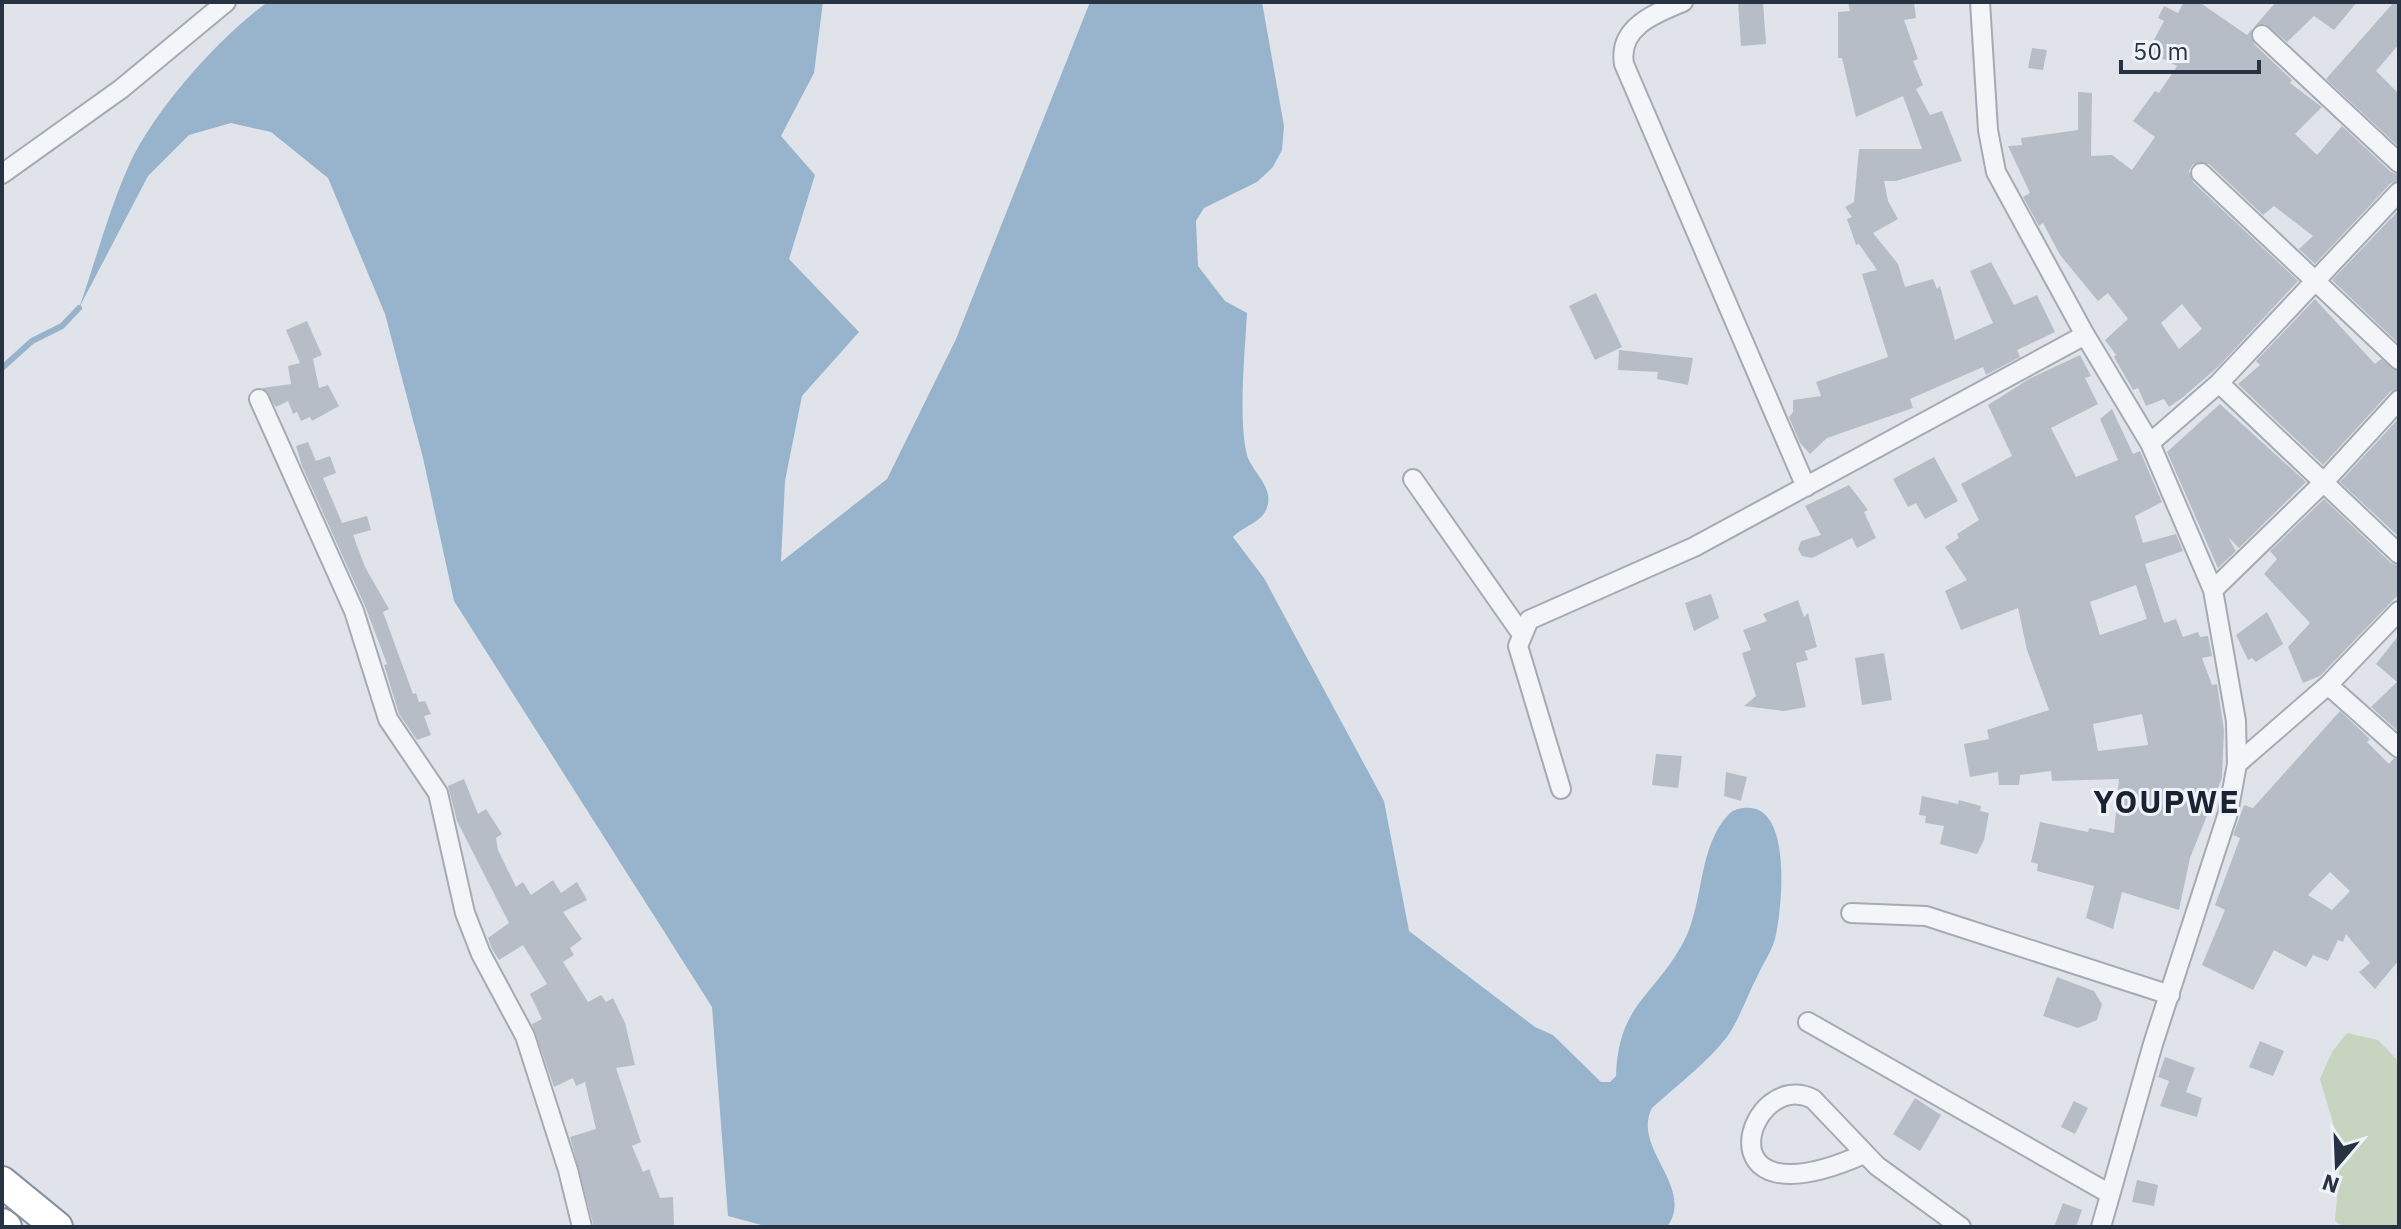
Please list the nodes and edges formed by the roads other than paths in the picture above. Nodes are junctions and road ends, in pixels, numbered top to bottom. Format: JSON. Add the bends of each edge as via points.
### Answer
{"nodes":[{"id":1,"x":226,"y":2,"type":"edge"},
{"id":2,"x":1683,"y":2,"type":"edge"},
{"id":3,"x":1980,"y":2,"type":"edge"},
{"id":4,"x":2262,"y":35,"type":"dead end"},
{"id":5,"x":2399,"y":163,"type":"edge"},
{"id":6,"x":2201,"y":173,"type":"dead end"},
{"id":7,"x":2,"y":174,"type":"edge"},
{"id":8,"x":2399,"y":192,"type":"edge"},
{"id":9,"x":2317,"y":279,"type":"junction"},
{"id":10,"x":2085,"y":335,"type":"junction"},
{"id":11,"x":2399,"y":360,"type":"edge"},
{"id":12,"x":2219,"y":383,"type":"junction"},
{"id":13,"x":259,"y":399,"type":"dead end"},
{"id":14,"x":2399,"y":400,"type":"edge"},
{"id":15,"x":2150,"y":443,"type":"junction"},
{"id":16,"x":1413,"y":479,"type":"dead end"},
{"id":17,"x":2323,"y":483,"type":"junction"},
{"id":18,"x":1806,"y":487,"type":"junction"},
{"id":19,"x":2399,"y":554,"type":"edge"},
{"id":20,"x":2213,"y":590,"type":"junction"},
{"id":21,"x":2399,"y":611,"type":"edge"},
{"id":22,"x":1521,"y":633,"type":"junction"},
{"id":23,"x":2328,"y":685,"type":"junction"},
{"id":24,"x":2399,"y":748,"type":"edge"},
{"id":25,"x":2237,"y":764,"type":"junction"},
{"id":26,"x":1561,"y":789,"type":"dead end"},
{"id":27,"x":1851,"y":913,"type":"dead end"},
{"id":28,"x":2170,"y":995,"type":"junction"},
{"id":29,"x":1808,"y":1022,"type":"dead end"},
{"id":30,"x":1864,"y":1154,"type":"junction"},
{"id":31,"x":2,"y":1182,"type":"edge"},
{"id":32,"x":2110,"y":1194,"type":"junction"},
{"id":33,"x":57,"y":1227,"type":"edge"},
{"id":34,"x":582,"y":1227,"type":"edge"},
{"id":35,"x":1961,"y":1227,"type":"edge"},
{"id":36,"x":2101,"y":1227,"type":"edge"}],
"edges":[{"from":1,"to":7,"type":"street","via":[[121,89]]},
{"from":2,"to":18,"type":"street","via":[[1634,27],[1626,37],[1624,64]]},
{"from":3,"to":10,"type":"street","via":[[1988,130],[1996,172]]},
{"from":4,"to":5,"type":"street"},
{"from":6,"to":9,"type":"street"},
{"from":8,"to":9,"type":"street"},
{"from":9,"to":11,"type":"street"},
{"from":9,"to":12,"type":"street"},
{"from":10,"to":15,"type":"street"},
{"from":10,"to":18,"type":"street"},
{"from":12,"to":15,"type":"street"},
{"from":12,"to":17,"type":"street"},
{"from":13,"to":34,"type":"street","via":[[354,611],[388,719],[438,793],[465,913],[525,1036]]},
{"from":14,"to":17,"type":"street"},
{"from":15,"to":20,"type":"street"},
{"from":16,"to":22,"type":"street"},
{"from":17,"to":19,"type":"street"},
{"from":17,"to":20,"type":"street"},
{"from":18,"to":22,"type":"street","via":[[1694,547],[1529,620]]},
{"from":20,"to":25,"type":"street","via":[[2230,672]]},
{"from":21,"to":23,"type":"street"},
{"from":22,"to":26,"type":"street","via":[[1518,646]]},
{"from":23,"to":24,"type":"street"},
{"from":23,"to":25,"type":"street"},
{"from":25,"to":28,"type":"street","via":[[2228,813]]},
{"from":27,"to":28,"type":"street","via":[[1926,916]]},
{"from":28,"to":32,"type":"street"},
{"from":29,"to":32,"type":"street"},
{"from":30,"to":30,"type":"street","via":[[1813,1099],[1791,1093],[1760,1125],[1749,1159],[1756,1176],[1772,1187],[1787,1187],[1820,1178]]},
{"from":30,"to":35,"type":"street"},
{"from":31,"to":33,"type":"highway"},
{"from":32,"to":36,"type":"street"}]}
